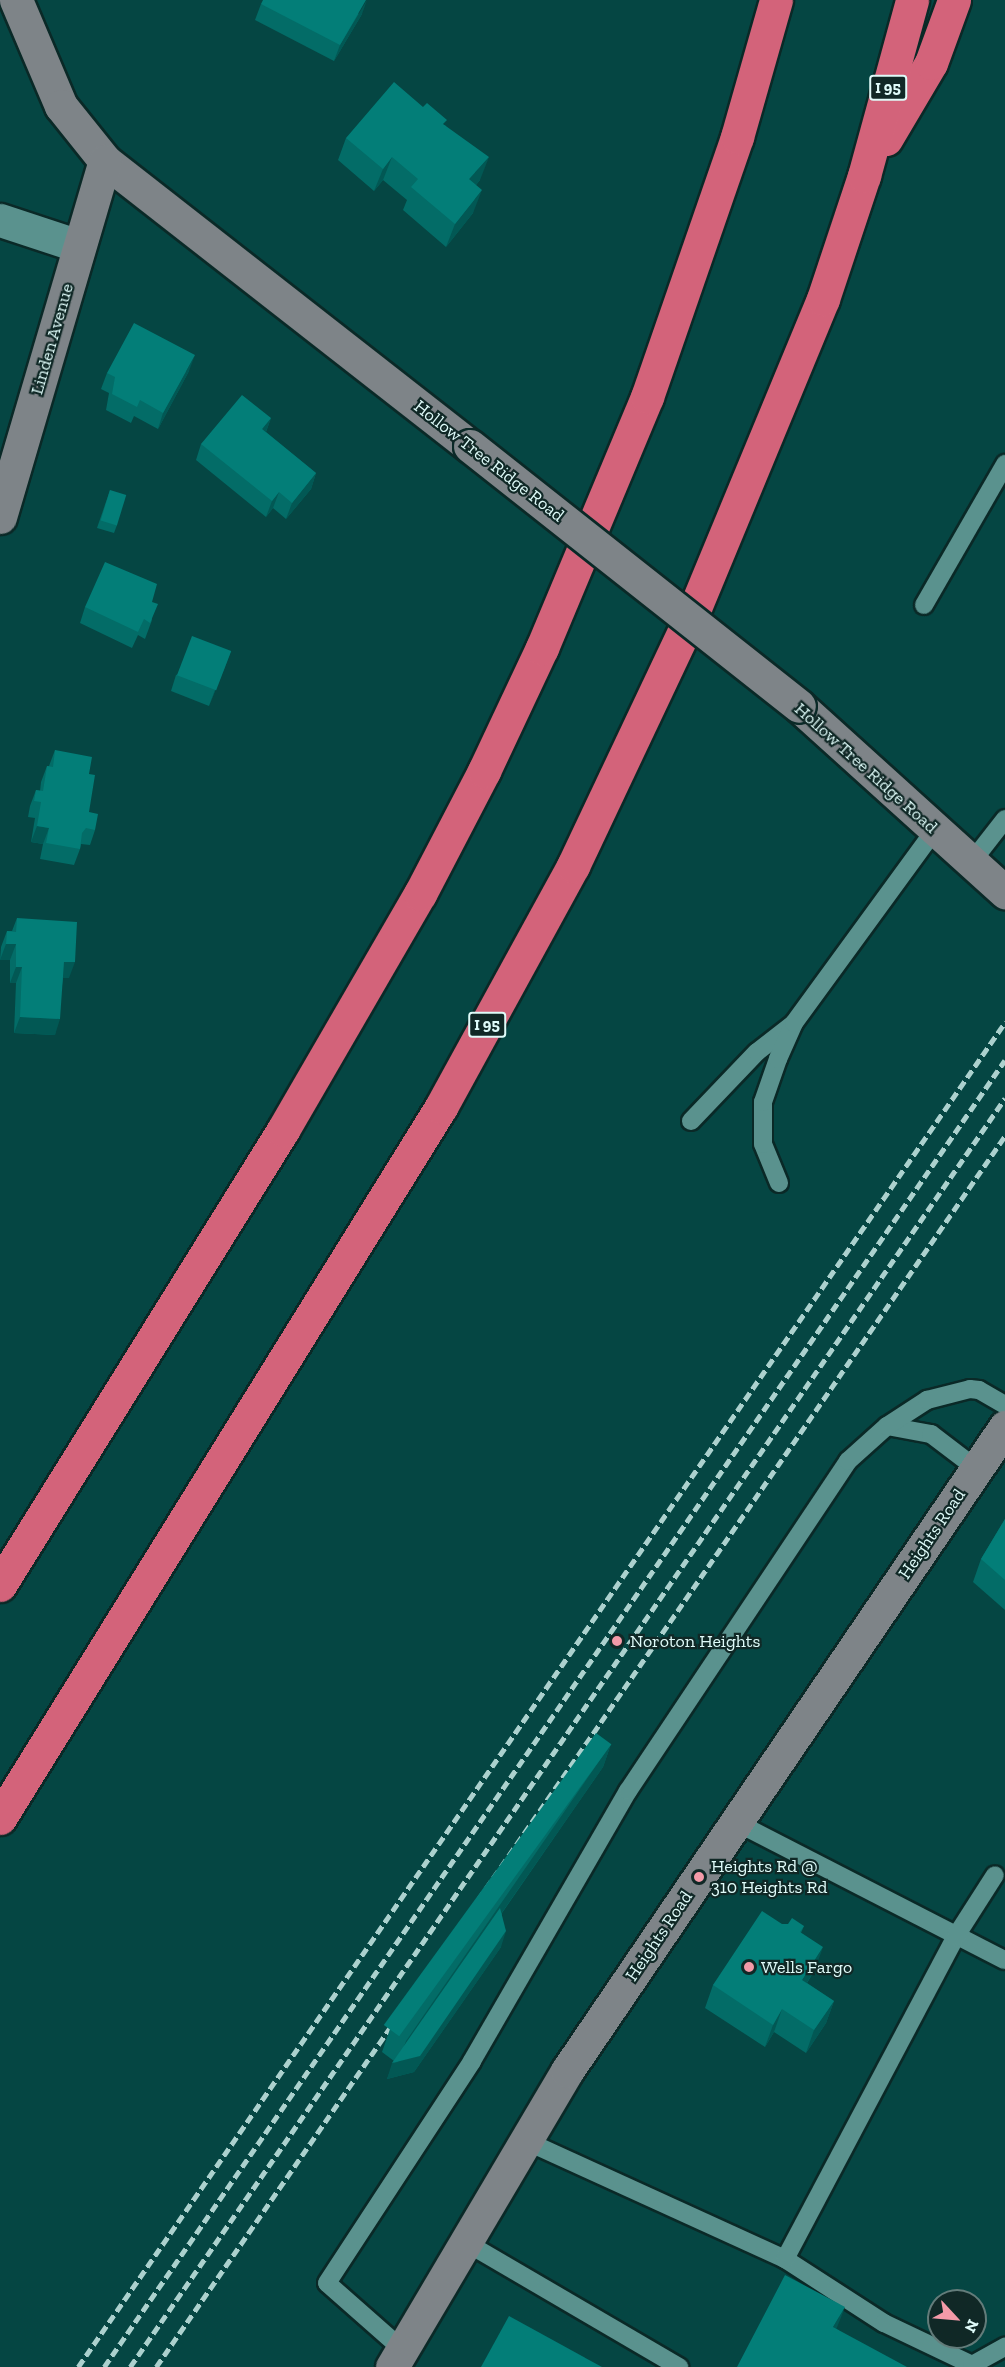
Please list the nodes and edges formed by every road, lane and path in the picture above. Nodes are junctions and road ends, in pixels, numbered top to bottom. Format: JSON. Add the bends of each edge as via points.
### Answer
{"nodes":[{"id":1,"x":16,"y":0,"type":"edge"},
{"id":2,"x":776,"y":0,"type":"edge"},
{"id":3,"x":912,"y":0,"type":"edge"},
{"id":4,"x":954,"y":0,"type":"edge"},
{"id":5,"x":105,"y":161,"type":"junction"},
{"id":6,"x":864,"y":176,"type":"junction"},
{"id":7,"x":0,"y":220,"type":"edge"},
{"id":8,"x":79,"y":246,"type":"junction"},
{"id":9,"x":1005,"y":464,"type":"edge"},
{"id":10,"x":0,"y":517,"type":"edge"},
{"id":11,"x":924,"y":605,"type":"dead end"},
{"id":12,"x":1005,"y":819,"type":"edge"},
{"id":13,"x":934,"y":831,"type":"junction"},
{"id":14,"x":970,"y":864,"type":"junction"},
{"id":15,"x":1005,"y":892,"type":"edge"},
{"id":16,"x":794,"y":1023,"type":"junction"},
{"id":17,"x":691,"y":1121,"type":"dead end"},
{"id":18,"x":779,"y":1183,"type":"dead end"},
{"id":19,"x":1005,"y":1405,"type":"edge"},
{"id":20,"x":887,"y":1426,"type":"junction"},
{"id":21,"x":1005,"y":1427,"type":"edge"},
{"id":22,"x":977,"y":1469,"type":"junction"},
{"id":23,"x":0,"y":1585,"type":"edge"},
{"id":24,"x":0,"y":1818,"type":"edge"},
{"id":25,"x":736,"y":1822,"type":"junction"},
{"id":26,"x":995,"y":1875,"type":"dead end"},
{"id":27,"x":956,"y":1936,"type":"junction"},
{"id":28,"x":1005,"y":1959,"type":"edge"},
{"id":29,"x":526,"y":2141,"type":"junction"},
{"id":30,"x":467,"y":2243,"type":"junction"},
{"id":31,"x":785,"y":2259,"type":"junction"},
{"id":32,"x":1005,"y":2347,"type":"edge"},
{"id":33,"x":398,"y":2358,"type":"edge"},
{"id":34,"x":679,"y":2367,"type":"edge"}],
"edges":[{"from":1,"to":5,"type":"street","name":"Hollow Tree Ridge Road","via":[[61,106]]},
{"from":2,"to":23,"type":"highway","via":[[737,137],[647,397],[542,648],[484,771],[420,894],[295,1111]]},
{"from":3,"to":6,"type":"highway","number":"I 95"},
{"from":4,"to":6,"type":"highway","via":[[931,63]]},
{"from":5,"to":8,"type":"street","name":"Linden Avenue"},
{"from":5,"to":13,"type":"street","name":"Hollow Tree Ridge Road","bridge":true,"via":[[799,706]]},
{"from":6,"to":24,"type":"highway","number":"I 95","via":[[823,299],[695,608],[573,866],[441,1107]]},
{"from":7,"to":8,"type":"street"},
{"from":8,"to":10,"type":"street","name":"Linden Avenue"},
{"from":9,"to":11,"type":"lane"},
{"from":12,"to":14,"type":"lane"},
{"from":13,"to":14,"type":"street","name":"Hollow Tree Ridge Road"},
{"from":13,"to":16,"type":"lane"},
{"from":14,"to":15,"type":"street","name":"Hollow Tree Ridge Road"},
{"from":16,"to":17,"type":"lane","via":[[757,1052]]},
{"from":16,"to":18,"type":"lane","via":[[763,1102],[764,1144]]},
{"from":19,"to":20,"type":"lane","via":[[979,1390],[963,1389],[927,1400]]},
{"from":20,"to":22,"type":"lane","via":[[915,1428],[931,1434]]},
{"from":20,"to":33,"type":"lane","via":[[848,1461],[628,1791],[472,2061],[327,2283]]},
{"from":21,"to":22,"type":"street","name":"Heights Road"},
{"from":22,"to":25,"type":"street","name":"Heights Road"},
{"from":25,"to":27,"type":"lane"},
{"from":25,"to":29,"type":"street","name":"Heights Road","via":[[567,2071]]},
{"from":26,"to":27,"type":"lane"},
{"from":27,"to":28,"type":"lane"},
{"from":27,"to":31,"type":"lane"},
{"from":29,"to":30,"type":"street","name":"Heights Road"},
{"from":29,"to":31,"type":"lane"},
{"from":30,"to":33,"type":"street","name":"Heights Road"},
{"from":30,"to":34,"type":"lane"},
{"from":31,"to":32,"type":"lane","via":[[884,2324],[972,2365]]}]}
